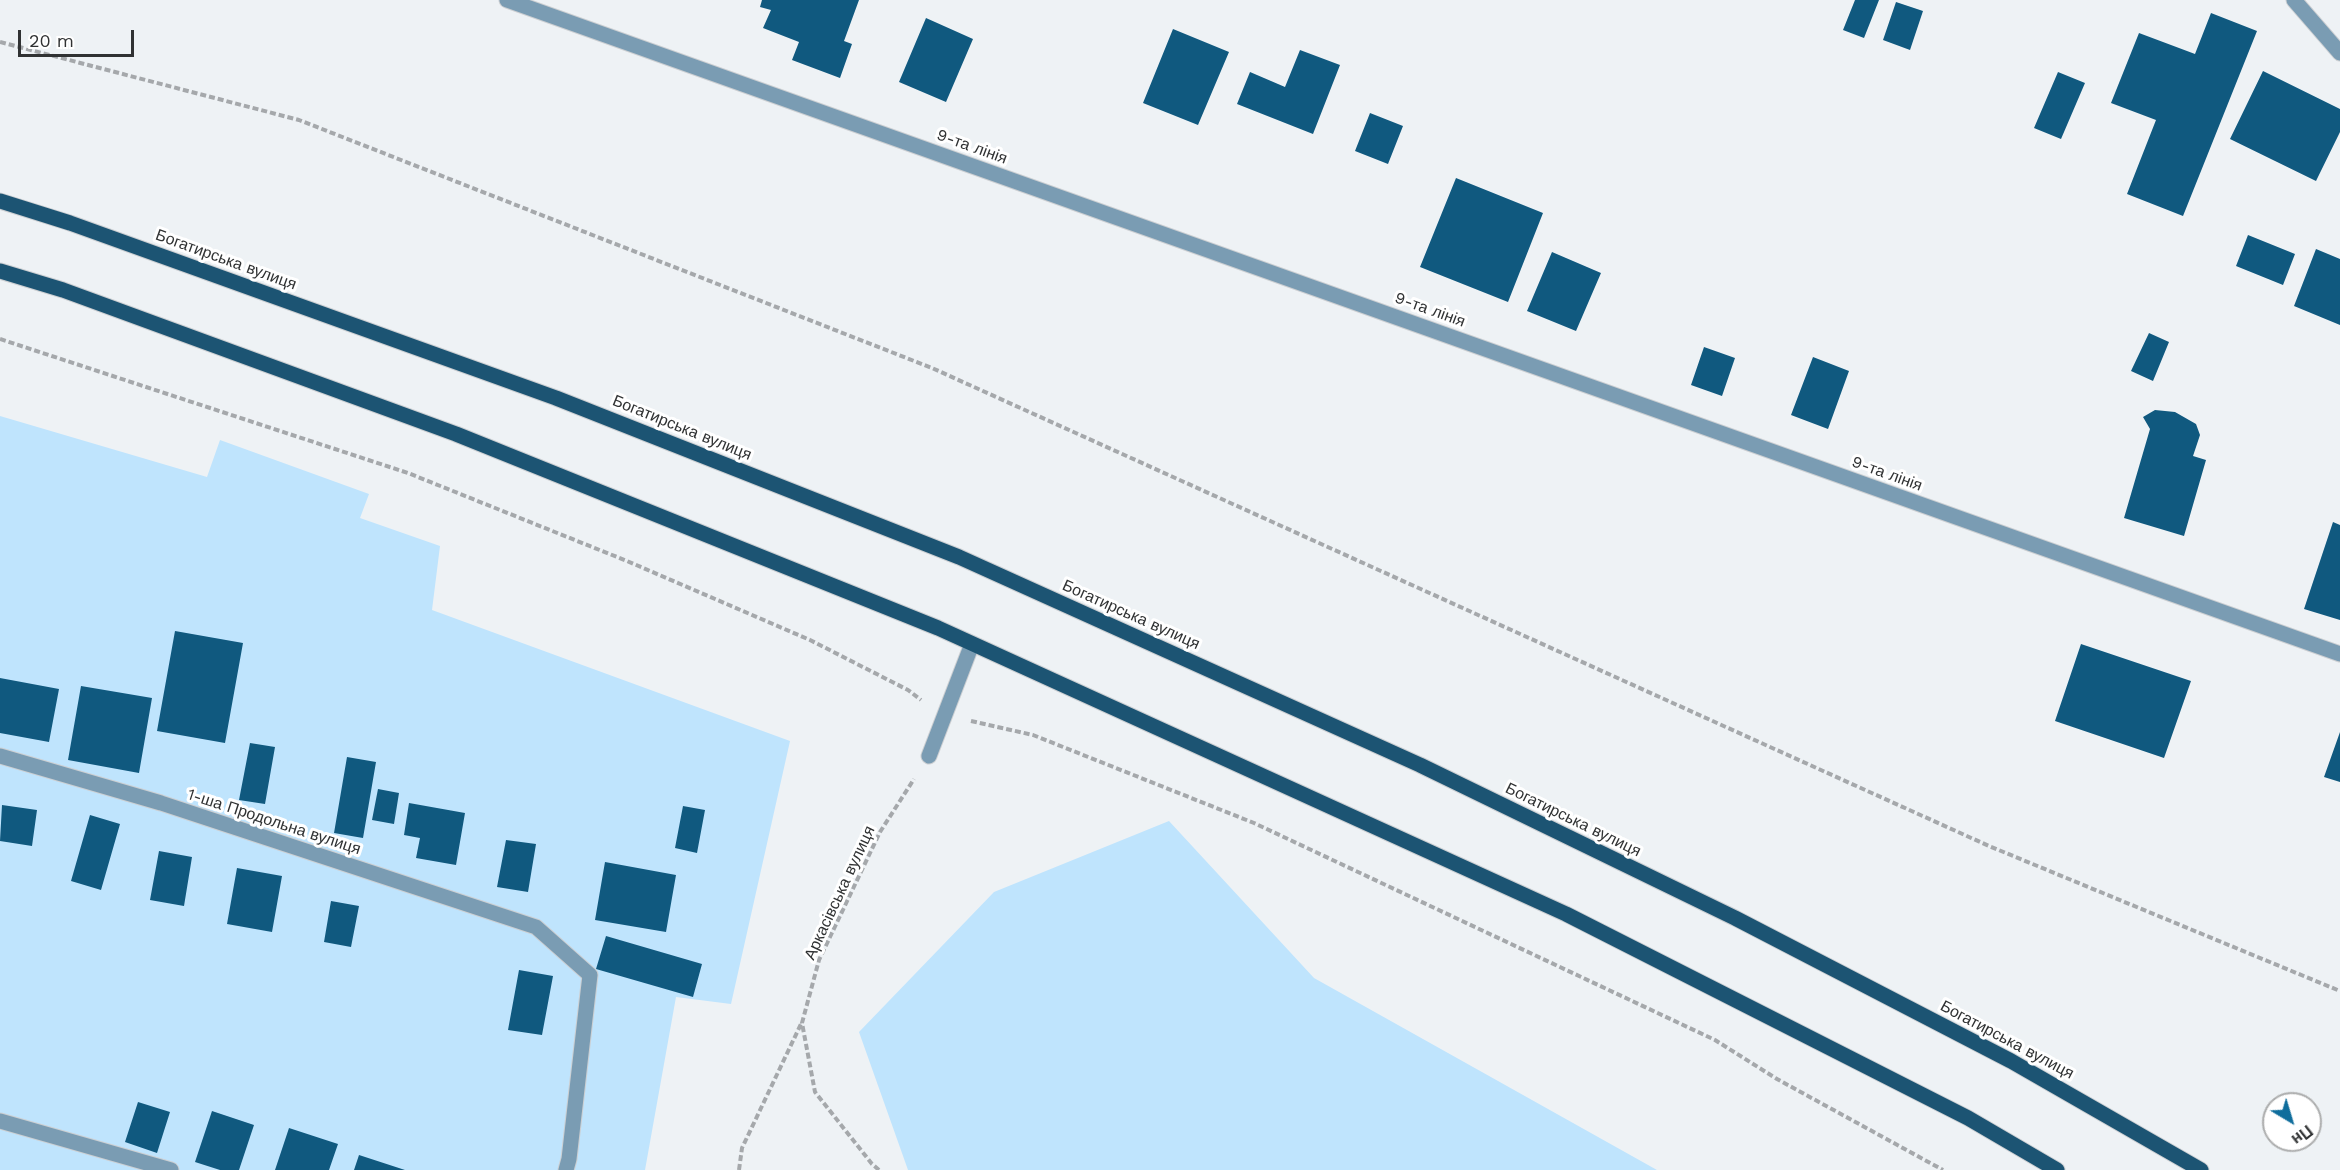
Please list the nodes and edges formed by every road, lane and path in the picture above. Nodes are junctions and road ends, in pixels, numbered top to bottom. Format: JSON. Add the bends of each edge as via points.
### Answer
{"nodes":[{"id":1,"x":507,"y":0,"type":"edge"},
{"id":2,"x":2294,"y":0,"type":"edge"},
{"id":3,"x":0,"y":42,"type":"edge"},
{"id":4,"x":2340,"y":53,"type":"edge"},
{"id":5,"x":0,"y":201,"type":"edge"},
{"id":6,"x":0,"y":271,"type":"edge"},
{"id":7,"x":0,"y":339,"type":"edge"},
{"id":8,"x":972,"y":644,"type":"junction"},
{"id":9,"x":2340,"y":654,"type":"edge"},
{"id":10,"x":944,"y":716,"type":"junction"},
{"id":11,"x":0,"y":756,"type":"edge"},
{"id":12,"x":929,"y":756,"type":"joint"},
{"id":13,"x":2340,"y":991,"type":"edge"},
{"id":14,"x":802,"y":1023,"type":"junction"},
{"id":15,"x":0,"y":1121,"type":"edge"},
{"id":16,"x":171,"y":1170,"type":"edge"},
{"id":17,"x":566,"y":1170,"type":"edge"},
{"id":18,"x":739,"y":1170,"type":"edge"},
{"id":19,"x":879,"y":1170,"type":"edge"},
{"id":20,"x":1943,"y":1170,"type":"edge"},
{"id":21,"x":2057,"y":1170,"type":"edge"},
{"id":22,"x":2201,"y":1170,"type":"edge"}],
"edges":[{"from":1,"to":9,"type":"street","name":"9-та лінія"},
{"from":2,"to":4,"type":"street"},
{"from":3,"to":13,"type":"path","via":[[299,120],[932,368],[1989,846]]},
{"from":5,"to":22,"type":"main road","name":"Богатирська вулиця","via":[[556,398],[959,557],[1420,765],[1735,918],[2011,1061]]},
{"from":6,"to":8,"type":"main road","via":[[63,290],[456,434]]},
{"from":7,"to":10,"type":"path","via":[[408,473],[810,640],[908,690]]},
{"from":8,"to":10,"type":"street"},
{"from":8,"to":21,"type":"main road","via":[[1566,914],[1968,1118]]},
{"from":10,"to":12,"type":"street"},
{"from":10,"to":20,"type":"path","via":[[1033,735],[1254,822],[1715,1040],[1777,1079]]},
{"from":11,"to":17,"type":"street","name":"1-ша Продольна вулиця","via":[[161,803],[536,927],[590,975]]},
{"from":12,"to":14,"type":"path","name":"Аркасівська вулиця","via":[[880,832],[819,960]]},
{"from":14,"to":18,"type":"path","via":[[742,1148]]},
{"from":14,"to":19,"type":"path","name":"Аркасівська вулиця","via":[[815,1092]]},
{"from":15,"to":16,"type":"street"}]}
